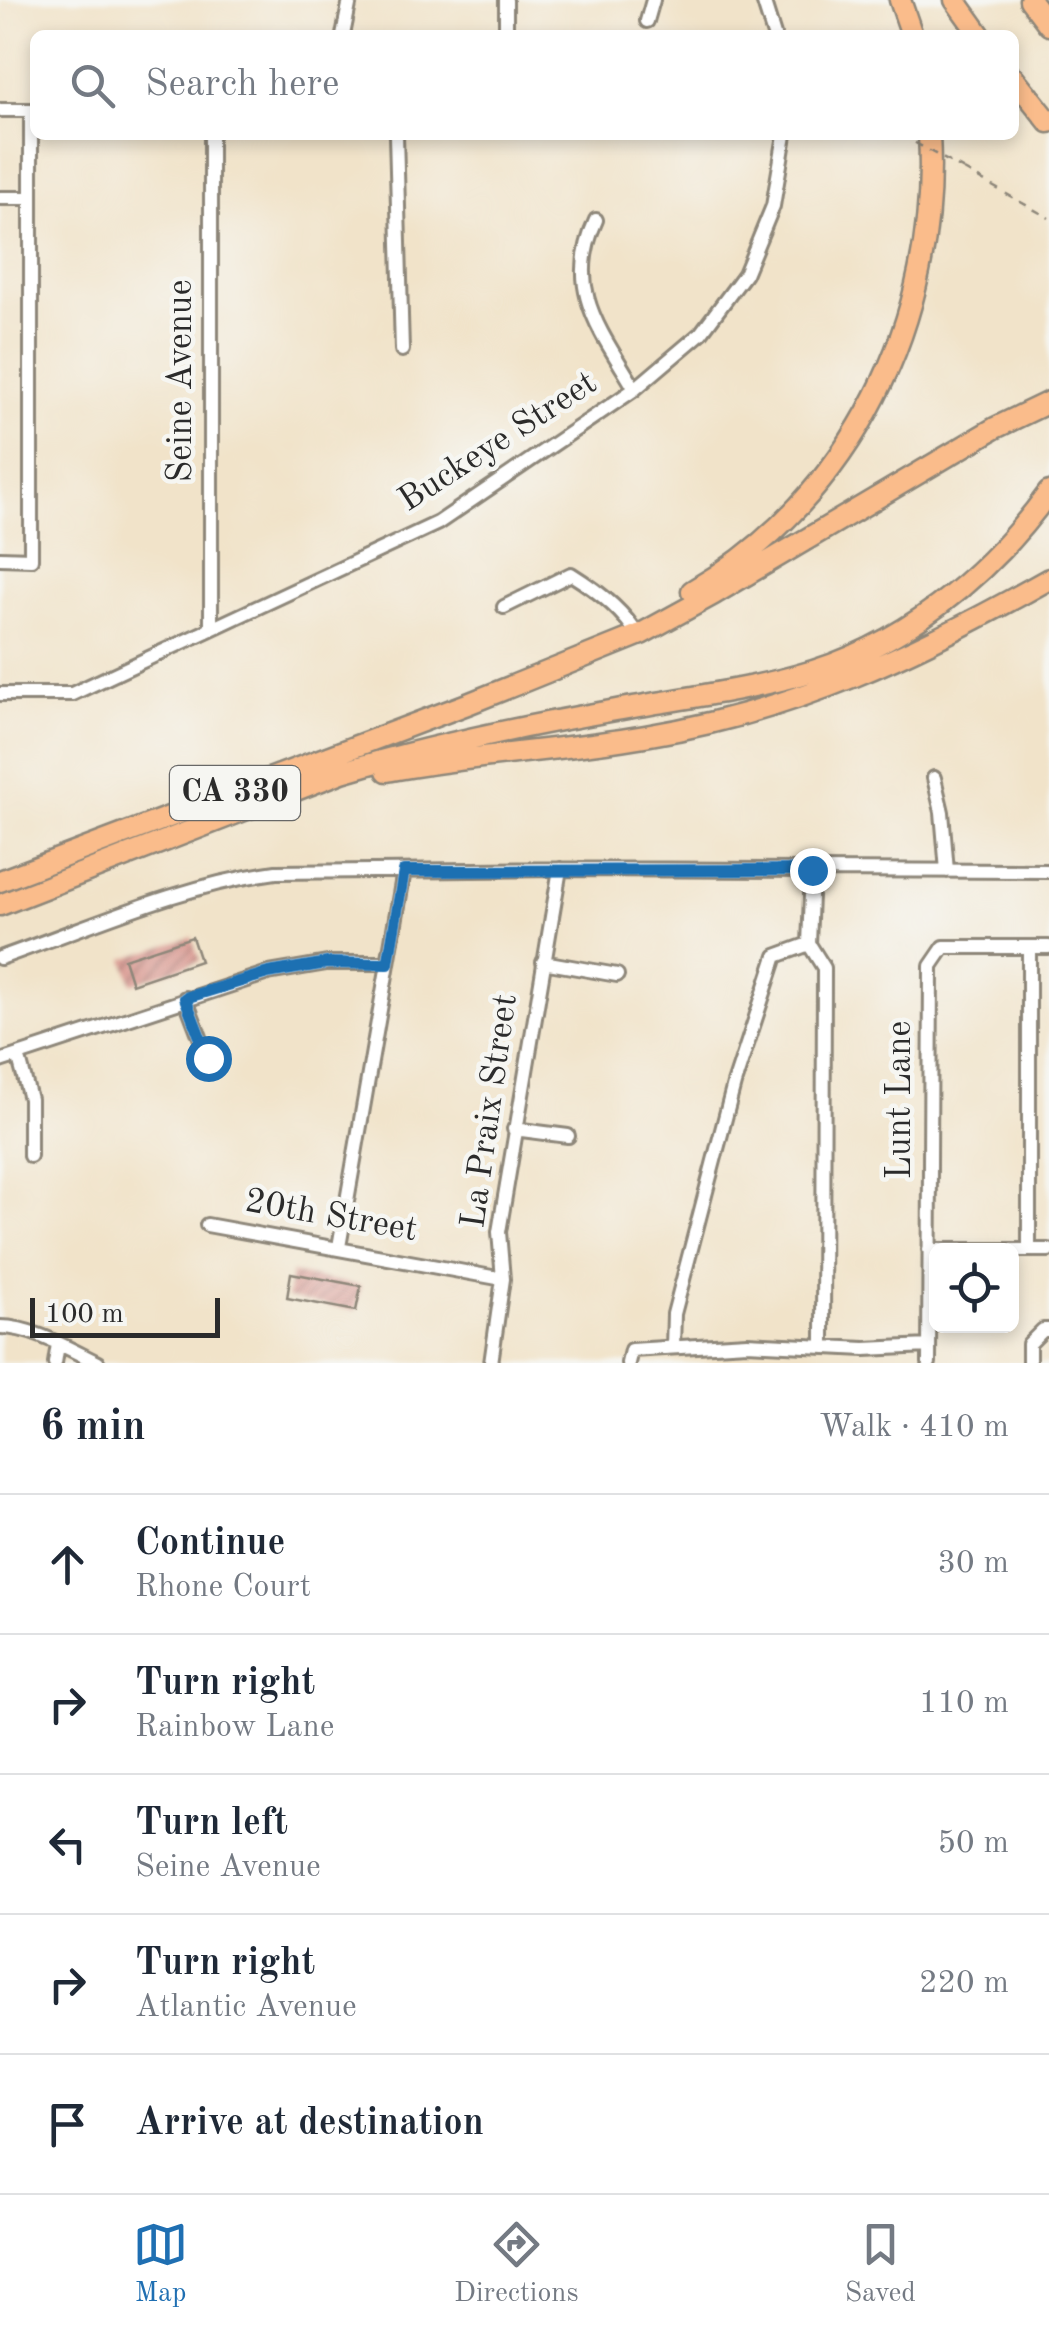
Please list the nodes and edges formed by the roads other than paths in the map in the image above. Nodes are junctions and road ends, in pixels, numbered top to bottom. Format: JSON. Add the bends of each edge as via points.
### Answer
{"nodes":[{"id":1,"x":350,"y":0,"type":"edge"},
{"id":2,"x":506,"y":0,"type":"edge"},
{"id":3,"x":653,"y":0,"type":"edge"},
{"id":4,"x":763,"y":0,"type":"edge"},
{"id":5,"x":900,"y":0,"type":"edge"},
{"id":6,"x":955,"y":0,"type":"edge"},
{"id":7,"x":1030,"y":0,"type":"edge"},
{"id":8,"x":647,"y":21,"type":"dead end"},
{"id":9,"x":1049,"y":25,"type":"edge"},
{"id":10,"x":344,"y":30,"type":"edge"},
{"id":11,"x":506,"y":30,"type":"edge"},
{"id":12,"x":772,"y":30,"type":"edge"},
{"id":13,"x":910,"y":30,"type":"edge"},
{"id":14,"x":976,"y":30,"type":"edge"},
{"id":15,"x":1019,"y":84,"type":"edge"},
{"id":16,"x":0,"y":110,"type":"edge"},
{"id":17,"x":30,"y":110,"type":"edge"},
{"id":18,"x":1049,"y":122,"type":"edge"},
{"id":19,"x":32,"y":140,"type":"edge"},
{"id":20,"x":211,"y":140,"type":"edge"},
{"id":21,"x":396,"y":140,"type":"edge"},
{"id":22,"x":784,"y":140,"type":"edge"},
{"id":23,"x":929,"y":140,"type":"edge"},
{"id":24,"x":0,"y":198,"type":"edge"},
{"id":25,"x":30,"y":198,"type":"junction"},
{"id":26,"x":596,"y":220,"type":"dead end"},
{"id":27,"x":402,"y":350,"type":"dead end"},
{"id":28,"x":636,"y":389,"type":"junction"},
{"id":29,"x":1049,"y":402,"type":"edge"},
{"id":30,"x":1049,"y":492,"type":"edge"},
{"id":31,"x":0,"y":558,"type":"edge"},
{"id":32,"x":1049,"y":579,"type":"edge"},
{"id":33,"x":504,"y":607,"type":"dead end"},
{"id":34,"x":211,"y":626,"type":"junction"},
{"id":35,"x":635,"y":630,"type":"junction"},
{"id":36,"x":0,"y":694,"type":"edge"},
{"id":37,"x":934,"y":778,"type":"dead end"},
{"id":38,"x":115,"y":862,"type":"junction"},
{"id":39,"x":560,"y":869,"type":"junction"},
{"id":40,"x":812,"y":870,"type":"junction"},
{"id":41,"x":404,"y":871,"type":"junction"},
{"id":42,"x":947,"y":871,"type":"junction"},
{"id":43,"x":1049,"y":871,"type":"edge"},
{"id":44,"x":0,"y":881,"type":"edge"},
{"id":45,"x":0,"y":905,"type":"edge"},
{"id":46,"x":809,"y":944,"type":"junction"},
{"id":47,"x":1049,"y":946,"type":"edge"},
{"id":48,"x":1029,"y":947,"type":"junction"},
{"id":49,"x":0,"y":958,"type":"edge"},
{"id":50,"x":542,"y":962,"type":"junction"},
{"id":51,"x":388,"y":964,"type":"junction"},
{"id":52,"x":617,"y":975,"type":"dead end"},
{"id":53,"x":185,"y":998,"type":"junction"},
{"id":54,"x":18,"y":1055,"type":"junction"},
{"id":55,"x":208,"y":1058,"type":"dead end"},
{"id":56,"x":0,"y":1061,"type":"edge"},
{"id":57,"x":514,"y":1129,"type":"junction"},
{"id":58,"x":568,"y":1136,"type":"dead end"},
{"id":59,"x":30,"y":1156,"type":"dead end"},
{"id":60,"x":207,"y":1225,"type":"dead end"},
{"id":61,"x":929,"y":1243,"type":"edge"},
{"id":62,"x":339,"y":1246,"type":"junction"},
{"id":63,"x":1019,"y":1250,"type":"edge"},
{"id":64,"x":1029,"y":1250,"type":"junction"},
{"id":65,"x":1049,"y":1250,"type":"edge"},
{"id":66,"x":503,"y":1278,"type":"junction"},
{"id":67,"x":0,"y":1327,"type":"edge"},
{"id":68,"x":1049,"y":1330,"type":"edge"},
{"id":69,"x":929,"y":1333,"type":"edge"},
{"id":70,"x":58,"y":1344,"type":"junction"},
{"id":71,"x":823,"y":1346,"type":"junction"},
{"id":72,"x":929,"y":1346,"type":"junction"},
{"id":73,"x":673,"y":1347,"type":"junction"},
{"id":74,"x":55,"y":1363,"type":"edge"},
{"id":75,"x":98,"y":1363,"type":"edge"},
{"id":76,"x":491,"y":1363,"type":"edge"},
{"id":77,"x":628,"y":1363,"type":"edge"},
{"id":78,"x":929,"y":1363,"type":"edge"},
{"id":79,"x":1029,"y":1363,"type":"edge"}],
"edges":[{"from":1,"to":10,"type":"street"},
{"from":2,"to":11,"type":"street"},
{"from":3,"to":8,"type":"street"},
{"from":4,"to":12,"type":"street"},
{"from":5,"to":13,"type":"highway"},
{"from":6,"to":14,"type":"highway"},
{"from":7,"to":9,"type":"highway"},
{"from":15,"to":18,"type":"highway"},
{"from":16,"to":17,"type":"street"},
{"from":19,"to":25,"type":"street"},
{"from":20,"to":34,"type":"street","name":"Seine Avenue"},
{"from":21,"to":27,"type":"street"},
{"from":22,"to":28,"type":"street","name":"Buckeye Street","via":[[773,206],[745,274],[700,333]]},
{"from":23,"to":35,"type":"highway","via":[[928,223],[917,288],[891,365],[863,420],[822,480],[770,534]]},
{"from":24,"to":25,"type":"street"},
{"from":25,"to":31,"type":"street","via":[[31,558]]},
{"from":26,"to":28,"type":"street","via":[[584,245],[584,288],[594,321]]},
{"from":28,"to":34,"type":"street","name":"Buckeye Street","via":[[438,522]]},
{"from":29,"to":35,"type":"highway","via":[[730,585]]},
{"from":30,"to":38,"type":"highway","via":[[1010,542],[956,593],[848,658],[739,689],[496,732],[378,761]]},
{"from":32,"to":38,"type":"highway","via":[[945,638],[778,704],[648,736],[344,780]]},
{"from":33,"to":35,"type":"street","via":[[571,574]]},
{"from":34,"to":36,"type":"street","name":"Buckeye Street","via":[[72,694]]},
{"from":35,"to":44,"type":"highway","number":"CA 330","via":[[564,664]]},
{"from":37,"to":42,"type":"street"},
{"from":38,"to":45,"type":"highway"},
{"from":39,"to":40,"type":"street"},
{"from":39,"to":41,"type":"street"},
{"from":39,"to":50,"type":"street","name":"La Praix Street"},
{"from":40,"to":42,"type":"street"},
{"from":40,"to":46,"type":"street"},
{"from":41,"to":49,"type":"street","via":[[244,876]]},
{"from":41,"to":51,"type":"street"},
{"from":42,"to":43,"type":"street"},
{"from":46,"to":71,"type":"street","via":[[824,968]]},
{"from":46,"to":73,"type":"street","via":[[776,956],[734,1084],[674,1314]]},
{"from":47,"to":48,"type":"street","name":"Lunt Lane"},
{"from":48,"to":61,"type":"street","name":"Lunt Lane","via":[[944,947],[930,966]]},
{"from":48,"to":64,"type":"street"},
{"from":50,"to":52,"type":"street"},
{"from":50,"to":57,"type":"street","name":"La Praix Street"},
{"from":51,"to":53,"type":"street","via":[[327,963]]},
{"from":51,"to":62,"type":"street"},
{"from":53,"to":54,"type":"street"},
{"from":53,"to":55,"type":"street"},
{"from":54,"to":56,"type":"street"},
{"from":54,"to":59,"type":"street","via":[[30,1099]]},
{"from":57,"to":58,"type":"street"},
{"from":57,"to":66,"type":"street","name":"La Praix Street","via":[[499,1232]]},
{"from":60,"to":62,"type":"street","name":"20th Street"},
{"from":62,"to":66,"type":"street","name":"20th Street"},
{"from":63,"to":64,"type":"street"},
{"from":64,"to":65,"type":"street"},
{"from":66,"to":76,"type":"street","name":"La Praix Street"},
{"from":67,"to":70,"type":"street"},
{"from":68,"to":79,"type":"street","via":[[1030,1344]]},
{"from":69,"to":72,"type":"street","name":"Lunt Lane"},
{"from":70,"to":74,"type":"street"},
{"from":70,"to":75,"type":"street"},
{"from":71,"to":72,"type":"street"},
{"from":71,"to":73,"type":"street"},
{"from":72,"to":78,"type":"street","name":"Lunt Lane"},
{"from":73,"to":77,"type":"street","via":[[632,1350]]}]}
